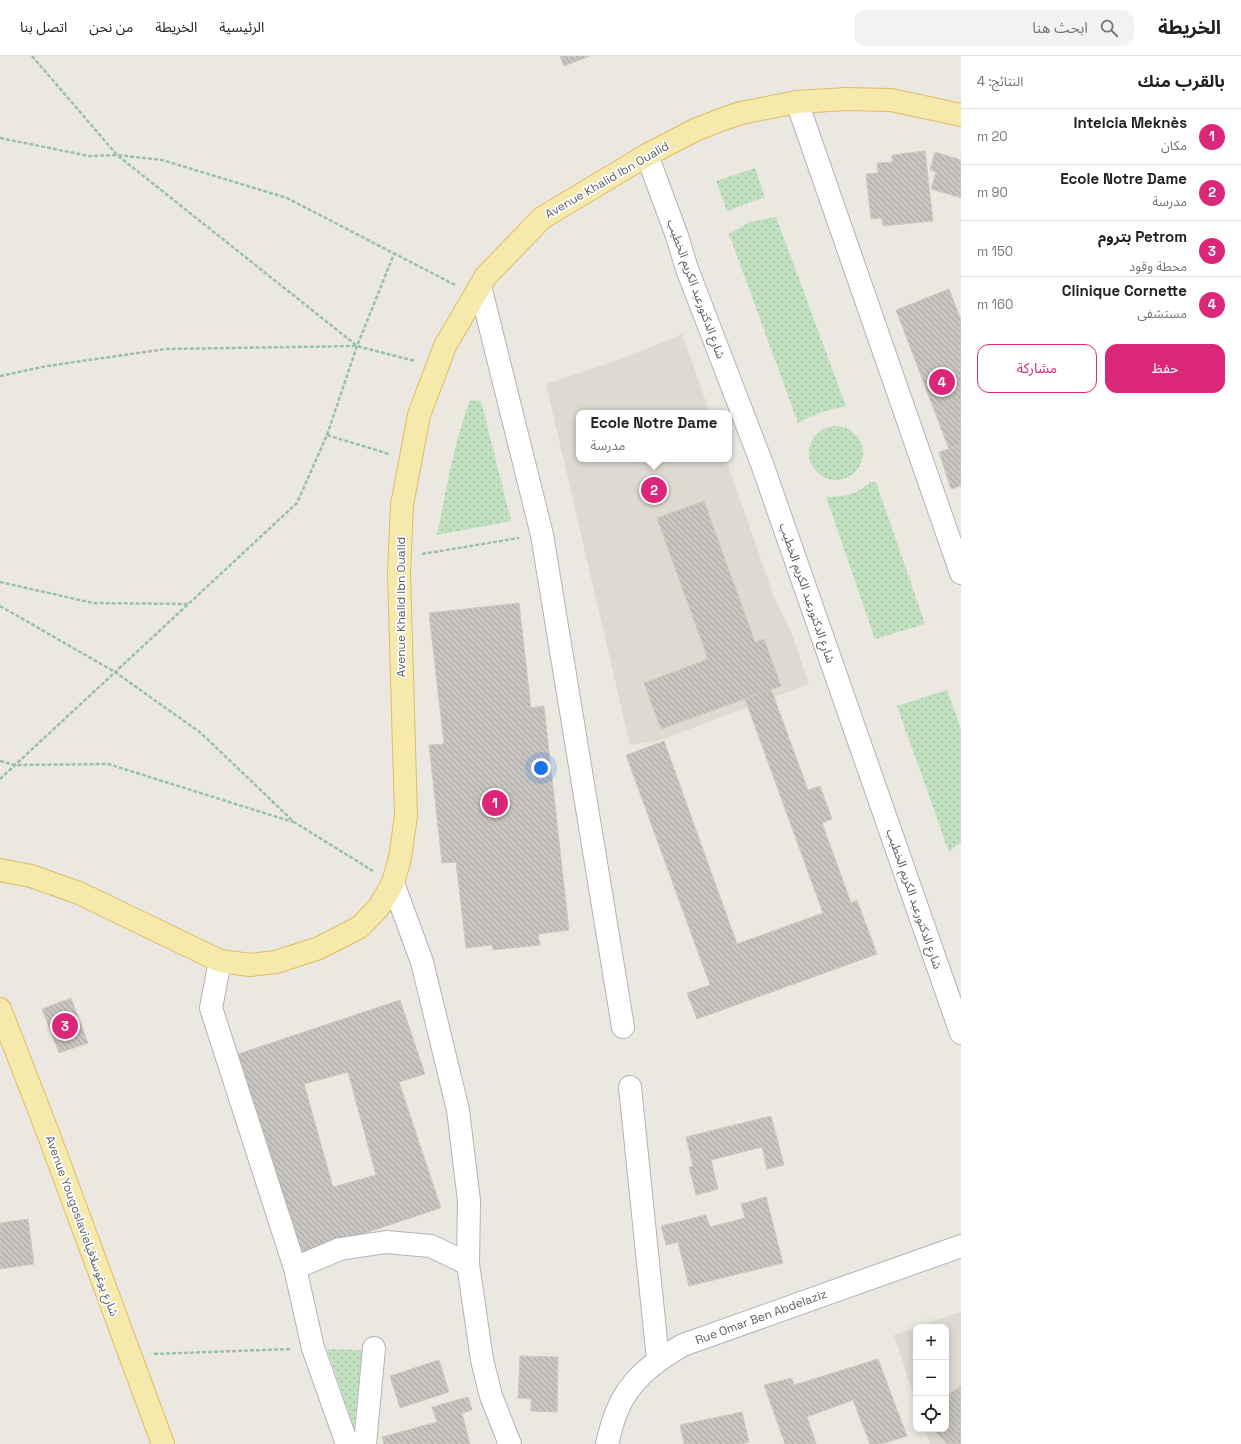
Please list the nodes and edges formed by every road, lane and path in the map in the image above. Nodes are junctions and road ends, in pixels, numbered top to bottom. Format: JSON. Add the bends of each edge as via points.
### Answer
{"nodes":[{"id":1,"x":32,"y":56,"type":"edge"},
{"id":2,"x":797,"y":102,"type":"junction"},
{"id":3,"x":961,"y":115,"type":"edge"},
{"id":4,"x":0,"y":138,"type":"edge"},
{"id":5,"x":117,"y":155,"type":"junction"},
{"id":6,"x":647,"y":155,"type":"junction"},
{"id":7,"x":394,"y":254,"type":"junction"},
{"id":8,"x":477,"y":290,"type":"junction"},
{"id":9,"x":357,"y":346,"type":"junction"},
{"id":10,"x":437,"y":366,"type":"junction"},
{"id":11,"x":0,"y":376,"type":"edge"},
{"id":12,"x":327,"y":435,"type":"junction"},
{"id":13,"x":411,"y":460,"type":"junction"},
{"id":14,"x":542,"y":534,"type":"junction"},
{"id":15,"x":400,"y":558,"type":"junction"},
{"id":16,"x":961,"y":573,"type":"edge"},
{"id":17,"x":0,"y":582,"type":"edge"},
{"id":18,"x":189,"y":604,"type":"junction"},
{"id":19,"x":0,"y":606,"type":"edge"},
{"id":20,"x":115,"y":672,"type":"junction"},
{"id":21,"x":0,"y":760,"type":"edge"},
{"id":22,"x":15,"y":765,"type":"junction"},
{"id":23,"x":0,"y":779,"type":"edge"},
{"id":24,"x":294,"y":822,"type":"junction"},
{"id":25,"x":0,"y":870,"type":"edge"},
{"id":26,"x":393,"y":883,"type":"junction"},
{"id":27,"x":220,"y":961,"type":"junction"},
{"id":28,"x":0,"y":1010,"type":"edge"},
{"id":29,"x":623,"y":1027,"type":"dead end"},
{"id":30,"x":961,"y":1033,"type":"edge"},
{"id":31,"x":630,"y":1087,"type":"dead end"},
{"id":32,"x":961,"y":1246,"type":"edge"},
{"id":33,"x":468,"y":1264,"type":"junction"},
{"id":34,"x":295,"y":1268,"type":"junction"},
{"id":35,"x":313,"y":1348,"type":"junction"},
{"id":36,"x":374,"y":1348,"type":"dead end"},
{"id":37,"x":130,"y":1354,"type":"junction"},
{"id":38,"x":658,"y":1360,"type":"junction"},
{"id":39,"x":163,"y":1444,"type":"edge"},
{"id":40,"x":348,"y":1444,"type":"edge"},
{"id":41,"x":365,"y":1444,"type":"edge"},
{"id":42,"x":510,"y":1444,"type":"edge"},
{"id":43,"x":607,"y":1444,"type":"edge"}],
"edges":[{"from":1,"to":5,"type":"path"},
{"from":2,"to":3,"type":"main road","name":"Avenue Khalid Ibn Oualid","via":[[891,100]]},
{"from":2,"to":6,"type":"main road","name":"Avenue Khalid Ibn Oualid","via":[[723,119],[695,130]]},
{"from":2,"to":16,"type":"street"},
{"from":4,"to":5,"type":"path","via":[[89,156]]},
{"from":5,"to":7,"type":"path","via":[[162,160],[287,198]]},
{"from":5,"to":9,"type":"path"},
{"from":6,"to":8,"type":"main road","name":"Avenue Khalid Ibn Oualid","via":[[542,218],[490,271]]},
{"from":6,"to":30,"type":"street","name":"شارع الدكتورعبد الكريم الخطيب","via":[[687,269],[762,464]]},
{"from":7,"to":8,"type":"path"},
{"from":7,"to":9,"type":"path"},
{"from":8,"to":10,"type":"main road","name":"Avenue Khalid Ibn Oualid","via":[[445,346]]},
{"from":8,"to":14,"type":"street"},
{"from":9,"to":10,"type":"path"},
{"from":9,"to":11,"type":"path","via":[[166,349],[47,366]]},
{"from":9,"to":12,"type":"path"},
{"from":10,"to":13,"type":"main road","name":"Avenue Khalid Ibn Oualid","via":[[419,415]]},
{"from":12,"to":13,"type":"path"},
{"from":12,"to":18,"type":"path","via":[[297,503]]},
{"from":13,"to":15,"type":"main road","name":"Avenue Khalid Ibn Oualid","via":[[402,504]]},
{"from":14,"to":15,"type":"path"},
{"from":14,"to":29,"type":"street"},
{"from":15,"to":26,"type":"main road","name":"Avenue Khalid Ibn Oualid","via":[[401,690],[406,816],[400,858]]},
{"from":17,"to":18,"type":"path","via":[[93,603]]},
{"from":18,"to":20,"type":"path"},
{"from":19,"to":20,"type":"path"},
{"from":20,"to":22,"type":"path"},
{"from":20,"to":24,"type":"path","via":[[201,733]]},
{"from":21,"to":22,"type":"path"},
{"from":22,"to":23,"type":"path"},
{"from":22,"to":24,"type":"path","via":[[108,764]]},
{"from":24,"to":26,"type":"path"},
{"from":25,"to":27,"type":"main road","name":"Avenue Khalid Ibn Oualid","via":[[31,876],[79,893]]},
{"from":26,"to":27,"type":"main road","name":"Avenue Khalid Ibn Oualid","via":[[379,907],[360,927],[319,948],[276,962],[250,965]]},
{"from":26,"to":33,"type":"street","via":[[422,962],[458,1110],[469,1201]]},
{"from":27,"to":34,"type":"street","via":[[211,1008]]},
{"from":28,"to":37,"type":"main road","name":"Avenue Yougoslavieشارع يوغوسلافيا"},
{"from":31,"to":38,"type":"street"},
{"from":32,"to":38,"type":"street","name":"Rue Omar Ben Abdelaziz","via":[[683,1345]]},
{"from":33,"to":34,"type":"street","via":[[431,1246],[386,1242],[340,1249]]},
{"from":33,"to":42,"type":"street","via":[[482,1360],[491,1396]]},
{"from":34,"to":35,"type":"street"},
{"from":35,"to":37,"type":"path"},
{"from":35,"to":40,"type":"street"},
{"from":36,"to":41,"type":"street"},
{"from":37,"to":39,"type":"main road","name":"Avenue Yougoslavieشارع يوغوسلافيا"},
{"from":38,"to":43,"type":"street","name":"Rue Omar Ben Abdelaziz","via":[[634,1383],[617,1411]]}]}
